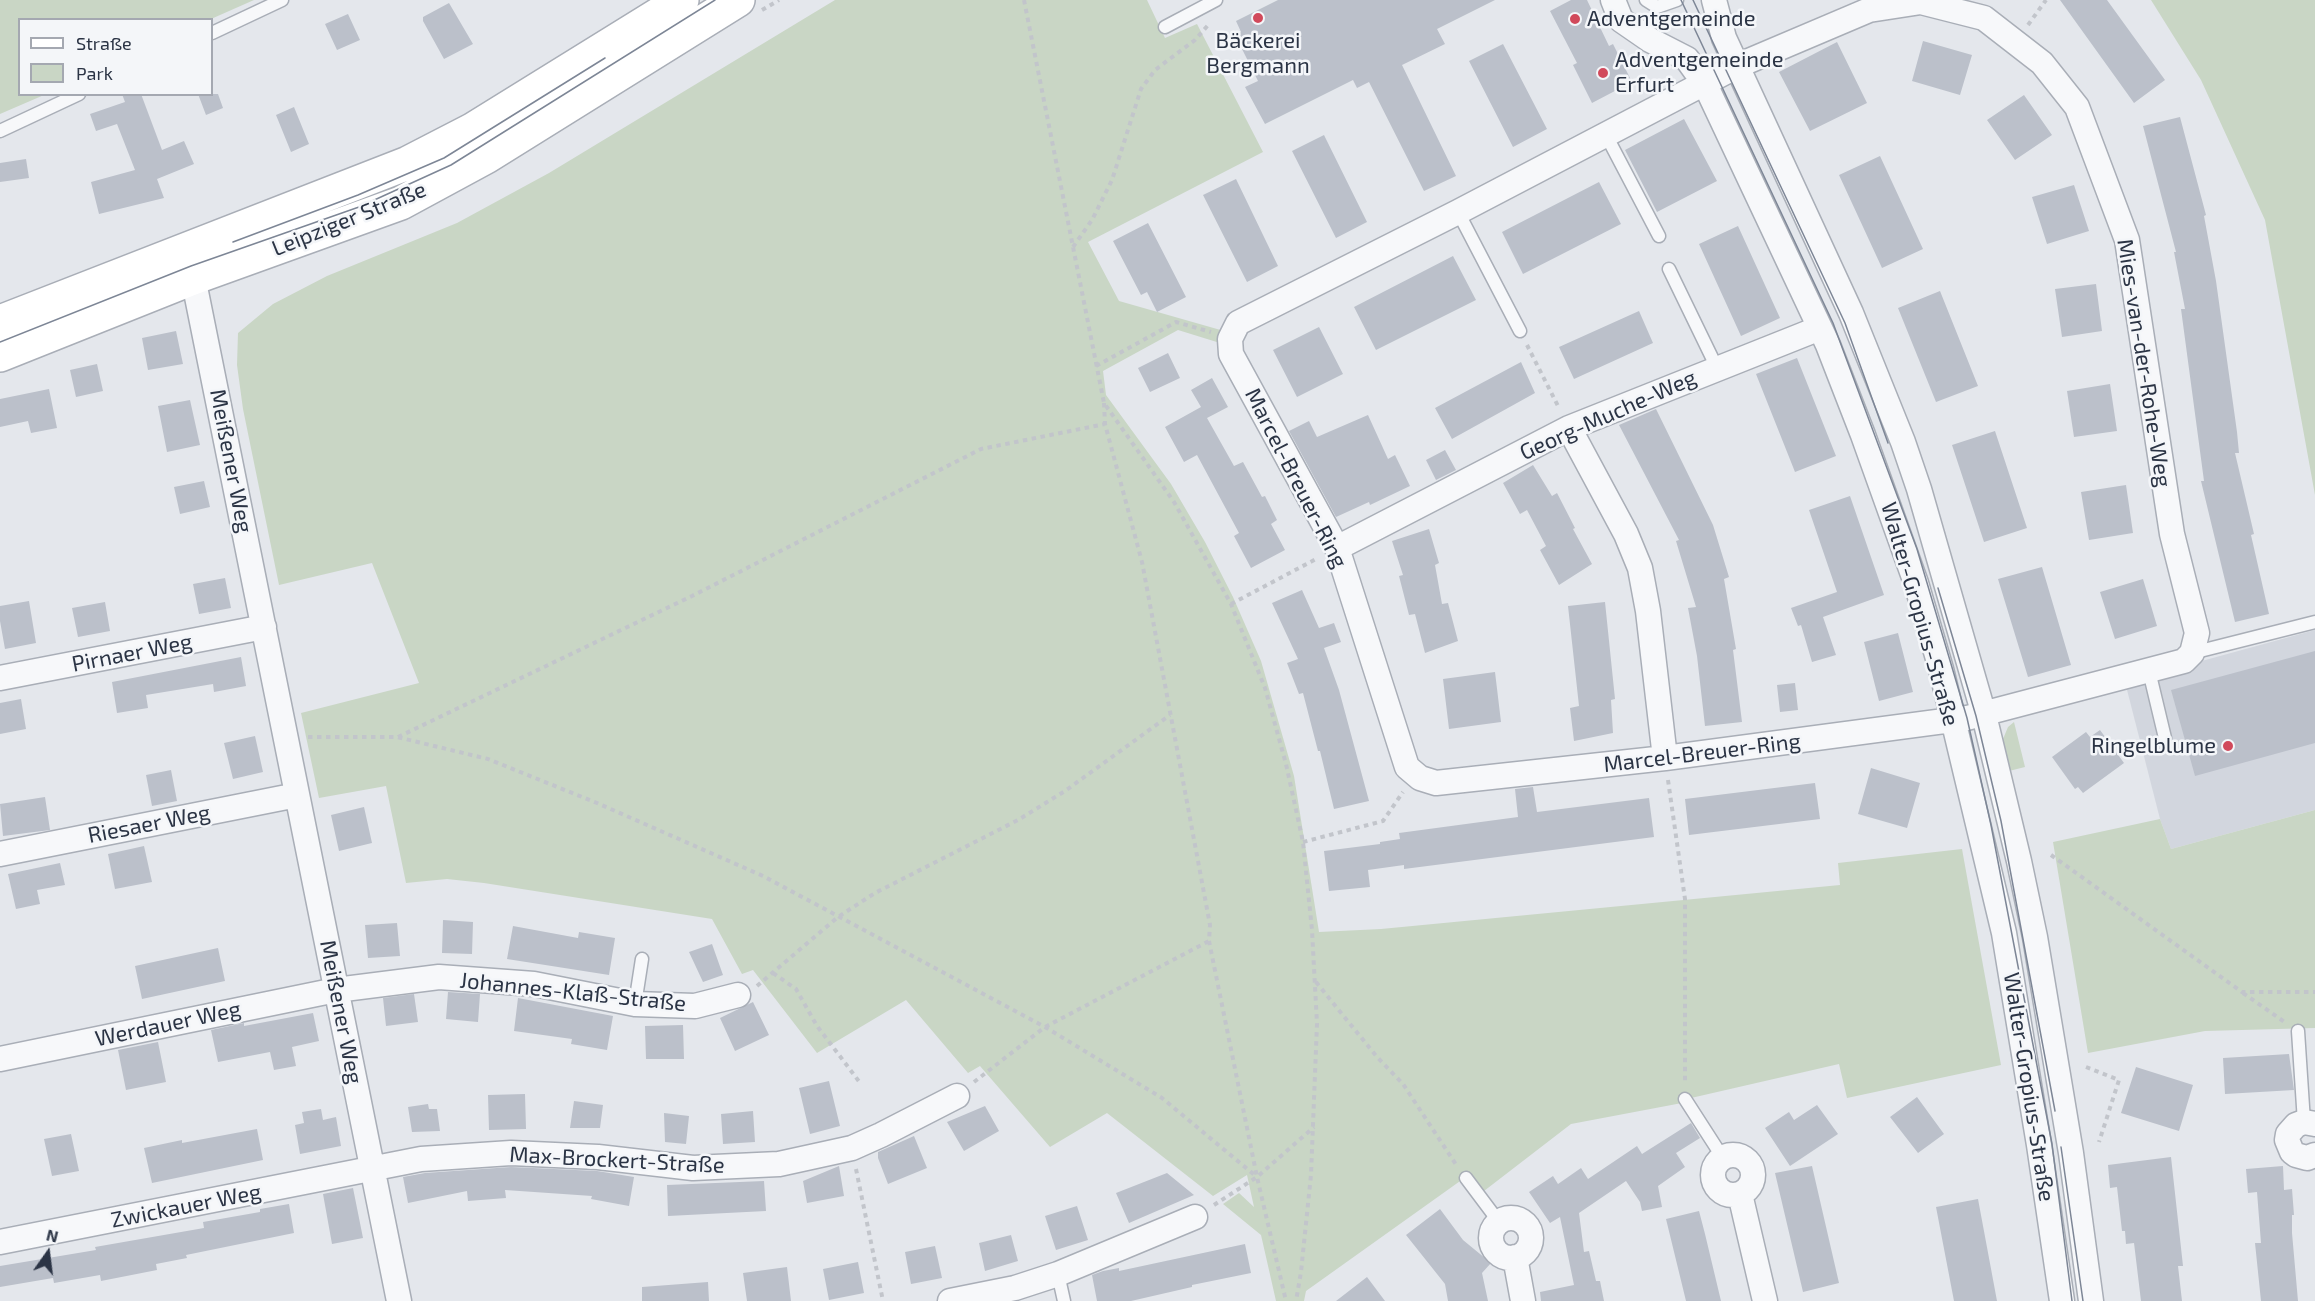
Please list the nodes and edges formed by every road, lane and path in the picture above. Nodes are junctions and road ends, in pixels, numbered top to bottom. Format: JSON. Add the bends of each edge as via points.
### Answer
{"nodes":[{"id":1,"x":282,"y":0,"type":"edge"},
{"id":2,"x":682,"y":0,"type":"edge"},
{"id":3,"x":738,"y":0,"type":"edge"},
{"id":4,"x":1024,"y":0,"type":"edge"},
{"id":5,"x":1216,"y":0,"type":"edge"},
{"id":6,"x":1613,"y":0,"type":"edge"},
{"id":7,"x":1646,"y":0,"type":"edge"},
{"id":8,"x":1677,"y":0,"type":"edge"},
{"id":9,"x":1714,"y":0,"type":"edge"},
{"id":10,"x":2046,"y":0,"type":"edge"},
{"id":11,"x":1210,"y":23,"type":"dead end"},
{"id":12,"x":1165,"y":27,"type":"dead end"},
{"id":13,"x":213,"y":33,"type":"edge"},
{"id":14,"x":2015,"y":42,"type":"junction"},
{"id":15,"x":1737,"y":66,"type":"junction"},
{"id":16,"x":1705,"y":84,"type":"junction"},
{"id":17,"x":75,"y":96,"type":"edge"},
{"id":18,"x":0,"y":131,"type":"edge"},
{"id":19,"x":1606,"y":135,"type":"junction"},
{"id":20,"x":1458,"y":212,"type":"junction"},
{"id":21,"x":1659,"y":236,"type":"dead end"},
{"id":22,"x":1072,"y":248,"type":"junction"},
{"id":23,"x":190,"y":263,"type":"junction"},
{"id":24,"x":1669,"y":269,"type":"dead end"},
{"id":25,"x":0,"y":322,"type":"edge"},
{"id":26,"x":1187,"y":325,"type":"dead end"},
{"id":27,"x":1820,"y":328,"type":"junction"},
{"id":28,"x":1520,"y":331,"type":"joint"},
{"id":29,"x":0,"y":355,"type":"edge"},
{"id":30,"x":1096,"y":366,"type":"junction"},
{"id":31,"x":1717,"y":368,"type":"junction"},
{"id":32,"x":1104,"y":403,"type":"junction"},
{"id":33,"x":1105,"y":424,"type":"junction"},
{"id":34,"x":1569,"y":428,"type":"junction"},
{"id":35,"x":1337,"y":548,"type":"junction"},
{"id":36,"x":1231,"y":604,"type":"junction"},
{"id":37,"x":2315,"y":622,"type":"edge"},
{"id":38,"x":266,"y":636,"type":"junction"},
{"id":39,"x":2192,"y":653,"type":"junction"},
{"id":40,"x":2149,"y":671,"type":"junction"},
{"id":41,"x":0,"y":678,"type":"edge"},
{"id":42,"x":1170,"y":715,"type":"junction"},
{"id":43,"x":1968,"y":718,"type":"junction"},
{"id":44,"x":285,"y":730,"type":"junction"},
{"id":45,"x":397,"y":737,"type":"junction"},
{"id":46,"x":2165,"y":738,"type":"dead end"},
{"id":47,"x":1665,"y":758,"type":"junction"},
{"id":48,"x":1415,"y":774,"type":"junction"},
{"id":49,"x":297,"y":795,"type":"junction"},
{"id":50,"x":1303,"y":842,"type":"junction"},
{"id":51,"x":0,"y":854,"type":"edge"},
{"id":52,"x":2051,"y":855,"type":"dead end"},
{"id":53,"x":838,"y":917,"type":"junction"},
{"id":54,"x":1209,"y":941,"type":"junction"},
{"id":55,"x":642,"y":959,"type":"dead end"},
{"id":56,"x":773,"y":973,"type":"junction"},
{"id":57,"x":1316,"y":982,"type":"junction"},
{"id":58,"x":336,"y":990,"type":"junction"},
{"id":59,"x":2242,"y":992,"type":"junction"},
{"id":60,"x":2315,"y":992,"type":"edge"},
{"id":61,"x":738,"y":995,"type":"joint"},
{"id":62,"x":635,"y":1004,"type":"junction"},
{"id":63,"x":1045,"y":1027,"type":"junction"},
{"id":64,"x":2298,"y":1031,"type":"joint"},
{"id":65,"x":0,"y":1059,"type":"edge"},
{"id":66,"x":2086,"y":1067,"type":"dead end"},
{"id":67,"x":861,"y":1084,"type":"dead end"},
{"id":68,"x":957,"y":1096,"type":"joint"},
{"id":69,"x":1685,"y":1099,"type":"joint"},
{"id":70,"x":2310,"y":1123,"type":"edge"},
{"id":71,"x":1314,"y":1126,"type":"junction"},
{"id":72,"x":2099,"y":1142,"type":"dead end"},
{"id":73,"x":852,"y":1148,"type":"junction"},
{"id":74,"x":1723,"y":1158,"type":"joint"},
{"id":75,"x":2314,"y":1161,"type":"edge"},
{"id":76,"x":372,"y":1169,"type":"junction"},
{"id":77,"x":1257,"y":1177,"type":"junction"},
{"id":78,"x":1466,"y":1178,"type":"joint"},
{"id":79,"x":1195,"y":1217,"type":"joint"},
{"id":80,"x":1499,"y":1222,"type":"joint"},
{"id":81,"x":0,"y":1242,"type":"edge"},
{"id":82,"x":1058,"y":1274,"type":"junction"},
{"id":83,"x":399,"y":1301,"type":"edge"},
{"id":84,"x":883,"y":1301,"type":"edge"},
{"id":85,"x":950,"y":1301,"type":"edge"},
{"id":86,"x":1064,"y":1301,"type":"edge"},
{"id":87,"x":1286,"y":1301,"type":"edge"},
{"id":88,"x":1296,"y":1301,"type":"edge"},
{"id":89,"x":1523,"y":1301,"type":"edge"},
{"id":90,"x":1765,"y":1301,"type":"edge"},
{"id":91,"x":2062,"y":1301,"type":"edge"},
{"id":92,"x":2091,"y":1301,"type":"edge"}],
"edges":[{"from":1,"to":13,"type":"lane"},
{"from":2,"to":23,"type":"main road","name":"Leipziger Straße","via":[[472,130]]},
{"from":3,"to":23,"type":"main road","name":"Leipziger Straße","via":[[486,157],[400,203]]},
{"from":4,"to":22,"type":"path"},
{"from":5,"to":12,"type":"lane"},
{"from":6,"to":16,"type":"street","name":"Walter-Gropius-Straße","via":[[1621,20],[1687,59]]},
{"from":7,"to":8,"type":"lane","via":[[1657,7]]},
{"from":9,"to":15,"type":"street","name":"Walter-Gropius-Straße","via":[[1724,38]]},
{"from":10,"to":14,"type":"path"},
{"from":11,"to":22,"type":"path","via":[[1195,40],[1155,70],[1141,89],[1112,180],[1092,220]]},
{"from":14,"to":15,"type":"street","name":"Mies-van-der-Rohe-Weg","via":[[1984,18],[1921,2],[1869,10]]},
{"from":14,"to":39,"type":"street","name":"Mies-van-der-Rohe-Weg","via":[[2042,63],[2077,106],[2127,240],[2172,534],[2197,633]]},
{"from":15,"to":16,"type":"street","name":"Marcel-Breuer-Ring"},
{"from":15,"to":43,"type":"street","name":"Walter-Gropius-Straße","via":[[1851,314],[1903,442],[1919,489]]},
{"from":16,"to":19,"type":"street","name":"Marcel-Breuer-Ring"},
{"from":16,"to":27,"type":"street","name":"Walter-Gropius-Straße"},
{"from":17,"to":18,"type":"lane"},
{"from":19,"to":20,"type":"street","name":"Marcel-Breuer-Ring"},
{"from":19,"to":21,"type":"lane"},
{"from":20,"to":28,"type":"lane"},
{"from":20,"to":35,"type":"street","name":"Marcel-Breuer-Ring","via":[[1238,323],[1230,339],[1232,354]]},
{"from":22,"to":30,"type":"path"},
{"from":23,"to":25,"type":"main road","name":"Leipziger Straße"},
{"from":23,"to":29,"type":"main road","name":"Leipziger Straße"},
{"from":23,"to":38,"type":"street","name":"Meißener Weg"},
{"from":24,"to":31,"type":"lane"},
{"from":26,"to":30,"type":"path","via":[[1176,321]]},
{"from":27,"to":31,"type":"street","name":"Georg-Muche-Weg"},
{"from":27,"to":43,"type":"street","name":"Walter-Gropius-Straße","via":[[1916,583],[1941,669]]},
{"from":28,"to":34,"type":"path"},
{"from":30,"to":32,"type":"path"},
{"from":31,"to":34,"type":"street","name":"Georg-Muche-Weg"},
{"from":32,"to":33,"type":"path"},
{"from":32,"to":36,"type":"path","via":[[1174,502]]},
{"from":33,"to":42,"type":"path","via":[[1142,562]]},
{"from":33,"to":45,"type":"path","via":[[981,449],[693,596]]},
{"from":34,"to":35,"type":"street","name":"Georg-Muche-Weg"},
{"from":34,"to":47,"type":"street","via":[[1640,568]]},
{"from":35,"to":36,"type":"path"},
{"from":35,"to":48,"type":"street","name":"Marcel-Breuer-Ring","via":[[1407,767]]},
{"from":36,"to":50,"type":"path","via":[[1265,688],[1287,764]]},
{"from":37,"to":39,"type":"lane"},
{"from":38,"to":41,"type":"street","name":"Pirnaer Weg"},
{"from":38,"to":44,"type":"street","name":"Meißener Weg","via":[[283,663],[292,702]]},
{"from":39,"to":40,"type":"street","via":[[2184,661]]},
{"from":40,"to":43,"type":"street"},
{"from":40,"to":46,"type":"lane"},
{"from":42,"to":53,"type":"path","via":[[1018,820],[875,893]]},
{"from":42,"to":54,"type":"path","via":[[1210,925]]},
{"from":43,"to":47,"type":"street","name":"Marcel-Breuer-Ring"},
{"from":43,"to":91,"type":"street","name":"Walter-Gropius-Straße"},
{"from":43,"to":92,"type":"street","name":"Walter-Gropius-Straße","via":[[2019,861],[2035,936]]},
{"from":44,"to":45,"type":"path"},
{"from":44,"to":49,"type":"street","name":"Meißener Weg"},
{"from":45,"to":53,"type":"path","via":[[488,759],[763,876]]},
{"from":47,"to":48,"type":"street","name":"Marcel-Breuer-Ring","via":[[1436,783]]},
{"from":47,"to":69,"type":"path","via":[[1685,899]]},
{"from":48,"to":50,"type":"path","via":[[1383,821]]},
{"from":49,"to":51,"type":"street","name":"Riesaer Weg"},
{"from":49,"to":58,"type":"street","name":"Meißener Weg"},
{"from":50,"to":57,"type":"path"},
{"from":52,"to":59,"type":"path"},
{"from":53,"to":56,"type":"path"},
{"from":53,"to":63,"type":"path"},
{"from":54,"to":63,"type":"path"},
{"from":54,"to":77,"type":"path"},
{"from":55,"to":62,"type":"lane"},
{"from":56,"to":61,"type":"path"},
{"from":56,"to":67,"type":"path","via":[[796,989],[817,1026]]},
{"from":57,"to":71,"type":"path"},
{"from":57,"to":78,"type":"path","via":[[1403,1084]]},
{"from":58,"to":62,"type":"street","name":"Johannes-Klaß-Straße","via":[[439,977],[534,984]]},
{"from":58,"to":65,"type":"street","name":"Werdauer Weg"},
{"from":58,"to":76,"type":"street","name":"Meißener Weg"},
{"from":59,"to":60,"type":"path"},
{"from":59,"to":64,"type":"path"},
{"from":61,"to":62,"type":"street","name":"Johannes-Klaß-Straße","via":[[696,1006]]},
{"from":63,"to":68,"type":"path"},
{"from":63,"to":77,"type":"path","via":[[1162,1098]]},
{"from":64,"to":70,"type":"lane"},
{"from":66,"to":72,"type":"path","via":[[2119,1080]]},
{"from":68,"to":73,"type":"street","name":"Max-Brockert-Straße"},
{"from":69,"to":74,"type":"lane"},
{"from":70,"to":75,"type":"street","via":[[2291,1129],[2289,1147],[2302,1158]]},
{"from":71,"to":77,"type":"path"},
{"from":71,"to":88,"type":"path"},
{"from":73,"to":76,"type":"street","name":"Max-Brockert-Straße","via":[[779,1164],[693,1168],[598,1157],[511,1153],[421,1159]]},
{"from":73,"to":84,"type":"path"},
{"from":74,"to":90,"type":"street","via":[[1714,1169],[1715,1184],[1726,1194],[1740,1194]]},
{"from":76,"to":81,"type":"street","name":"Zwickauer Weg"},
{"from":76,"to":83,"type":"street","name":"Meißener Weg"},
{"from":77,"to":79,"type":"path"},
{"from":77,"to":87,"type":"path"},
{"from":78,"to":80,"type":"lane"},
{"from":79,"to":82,"type":"street"},
{"from":80,"to":89,"type":"street","via":[[1492,1230],[1492,1243],[1498,1253],[1515,1257]]},
{"from":82,"to":85,"type":"street","via":[[1015,1288]]},
{"from":82,"to":86,"type":"lane"}]}
